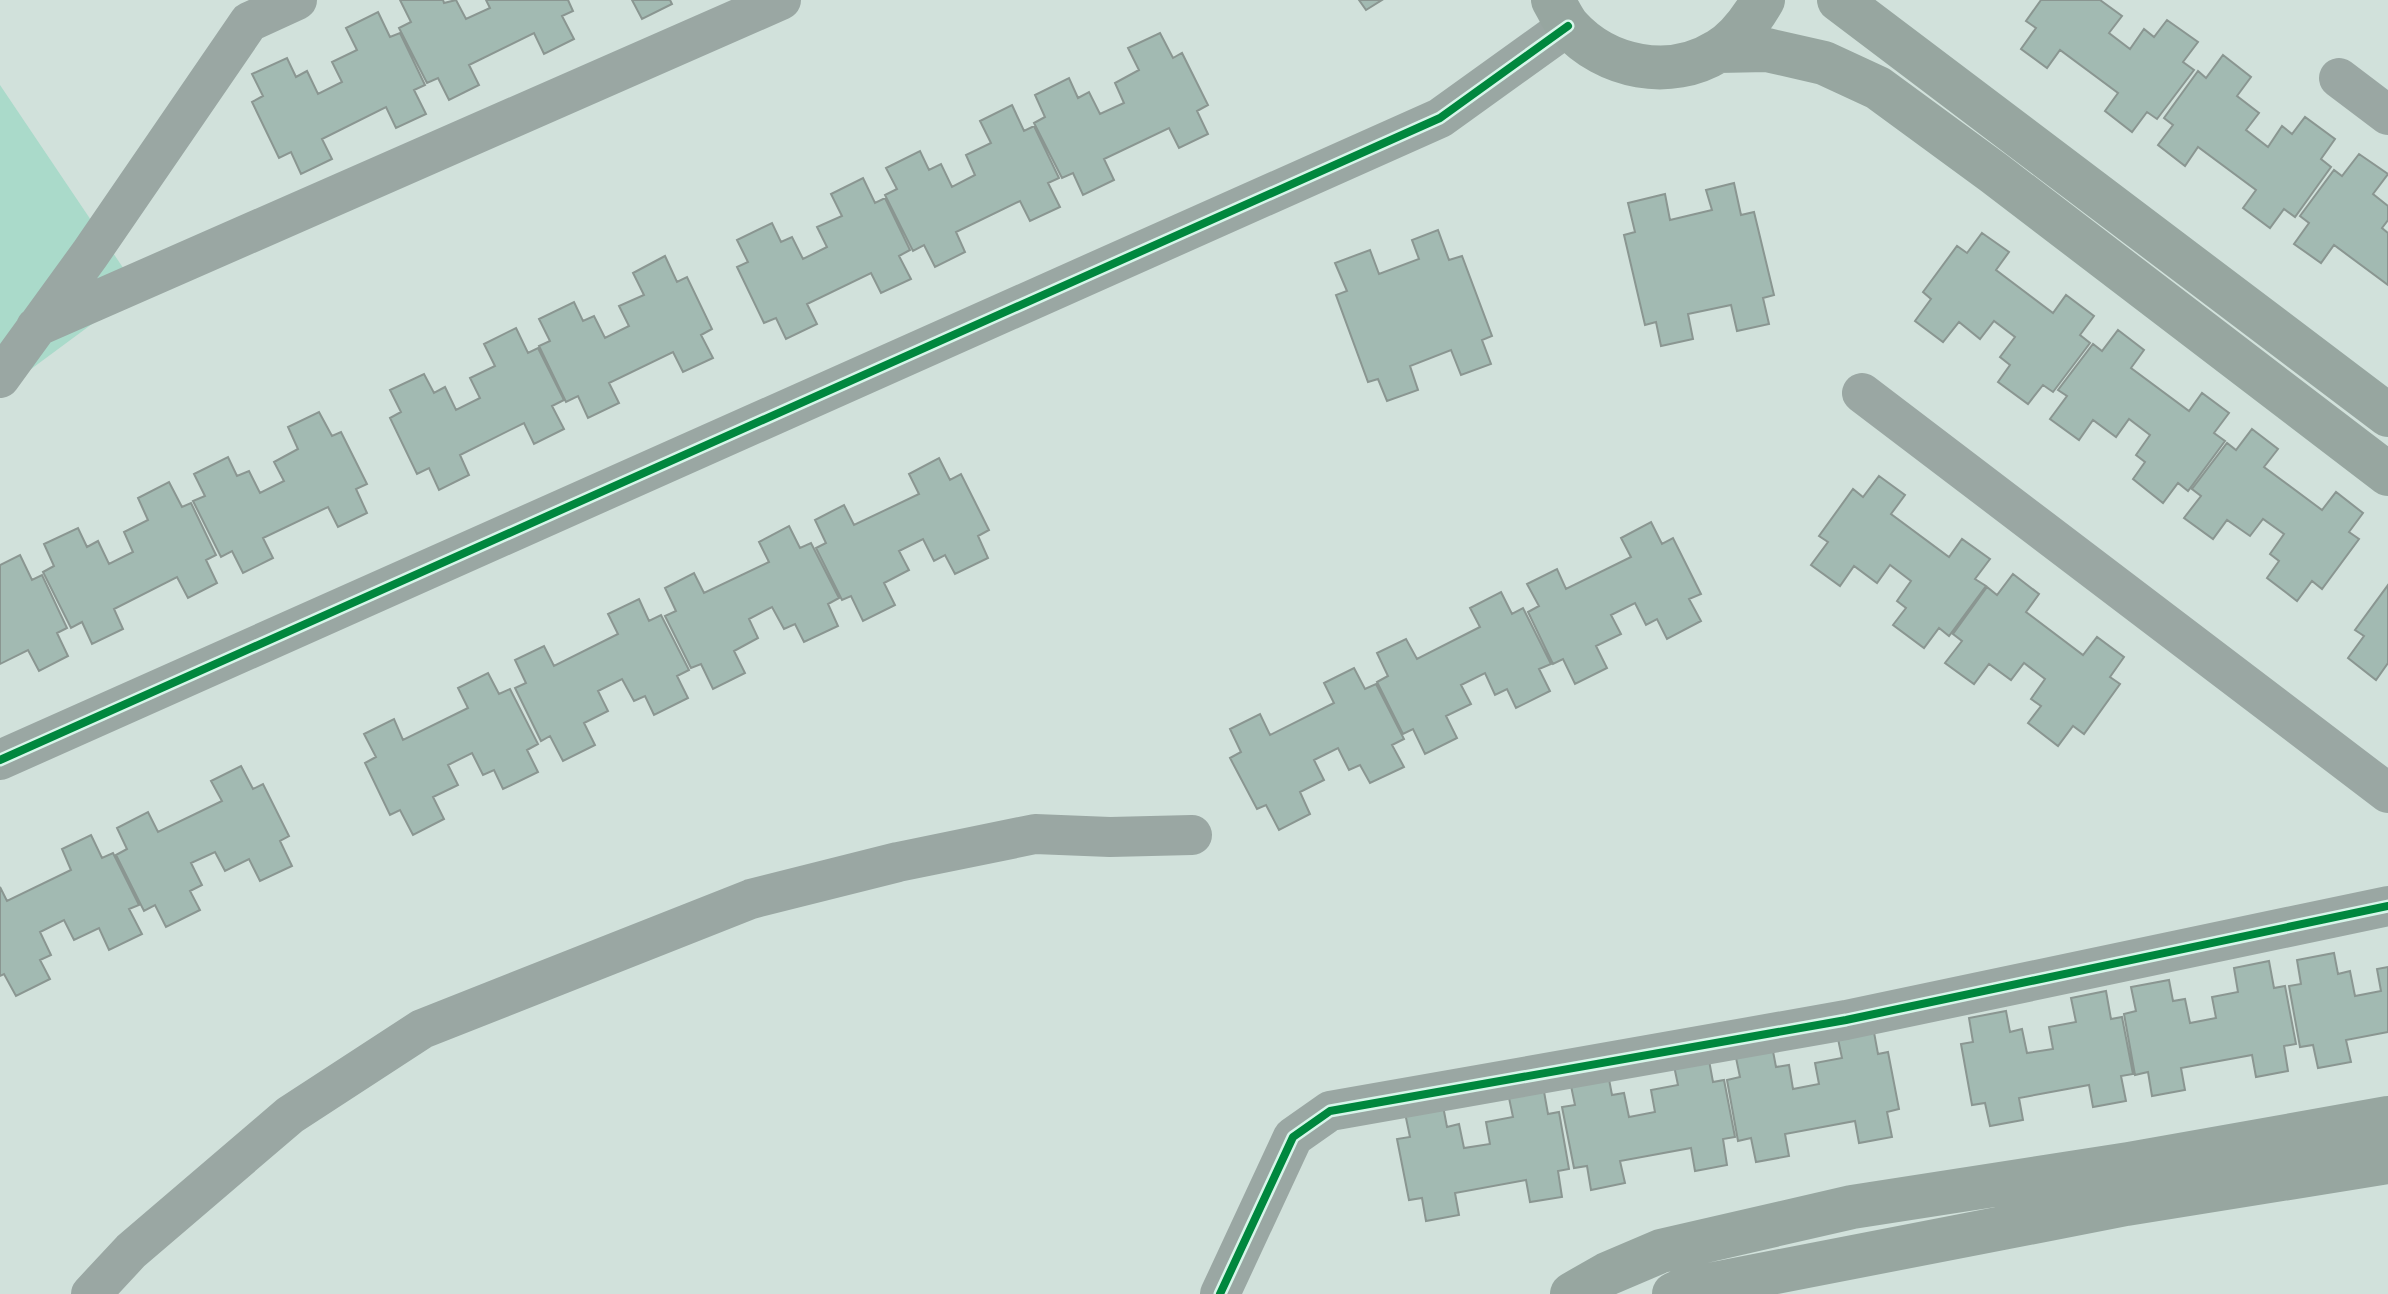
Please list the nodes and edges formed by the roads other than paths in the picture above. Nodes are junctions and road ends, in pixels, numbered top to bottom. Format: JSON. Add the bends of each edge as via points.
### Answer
{"nodes":[{"id":1,"x":297,"y":0,"type":"edge"},
{"id":2,"x":781,"y":0,"type":"edge"},
{"id":3,"x":1763,"y":0,"type":"edge"},
{"id":4,"x":1839,"y":0,"type":"edge"},
{"id":5,"x":1560,"y":13,"type":"edge"},
{"id":6,"x":1718,"y":51,"type":"junction"},
{"id":7,"x":2339,"y":78,"type":"dead end"},
{"id":8,"x":2388,"y":115,"type":"edge"},
{"id":9,"x":36,"y":327,"type":"junction"},
{"id":10,"x":0,"y":378,"type":"edge"},
{"id":11,"x":1862,"y":393,"type":"dead end"},
{"id":12,"x":2388,"y":415,"type":"edge"},
{"id":13,"x":2388,"y":474,"type":"edge"},
{"id":14,"x":0,"y":760,"type":"edge"},
{"id":15,"x":2388,"y":793,"type":"edge"},
{"id":16,"x":1192,"y":835,"type":"dead end"},
{"id":17,"x":2388,"y":906,"type":"edge"},
{"id":18,"x":2388,"y":1118,"type":"edge"},
{"id":19,"x":2388,"y":1162,"type":"edge"},
{"id":20,"x":91,"y":1294,"type":"edge"},
{"id":21,"x":1220,"y":1294,"type":"edge"},
{"id":22,"x":1572,"y":1294,"type":"edge"},
{"id":23,"x":1674,"y":1294,"type":"edge"}],
"edges":[{"from":1,"to":9,"type":"street","via":[[249,22]]},
{"from":2,"to":9,"type":"street"},
{"from":3,"to":6,"type":"street","via":[[1743,30]]},
{"from":4,"to":12,"type":"street"},
{"from":5,"to":6,"type":"street","via":[[1592,48],[1622,63],[1655,68],[1687,64]]},
{"from":5,"to":14,"type":"street","via":[[1440,118]]},
{"from":6,"to":13,"type":"street","via":[[1767,50],[1824,63],[1878,88]]},
{"from":7,"to":8,"type":"street"},
{"from":9,"to":10,"type":"street"},
{"from":11,"to":15,"type":"street"},
{"from":16,"to":20,"type":"street","via":[[1035,834],[751,899],[422,1029],[290,1115],[131,1251]]},
{"from":17,"to":21,"type":"street","via":[[1846,1020],[1330,1111],[1293,1137]]},
{"from":18,"to":22,"type":"street","via":[[1852,1207],[1661,1251]]},
{"from":19,"to":23,"type":"street","via":[[2126,1204]]}]}
